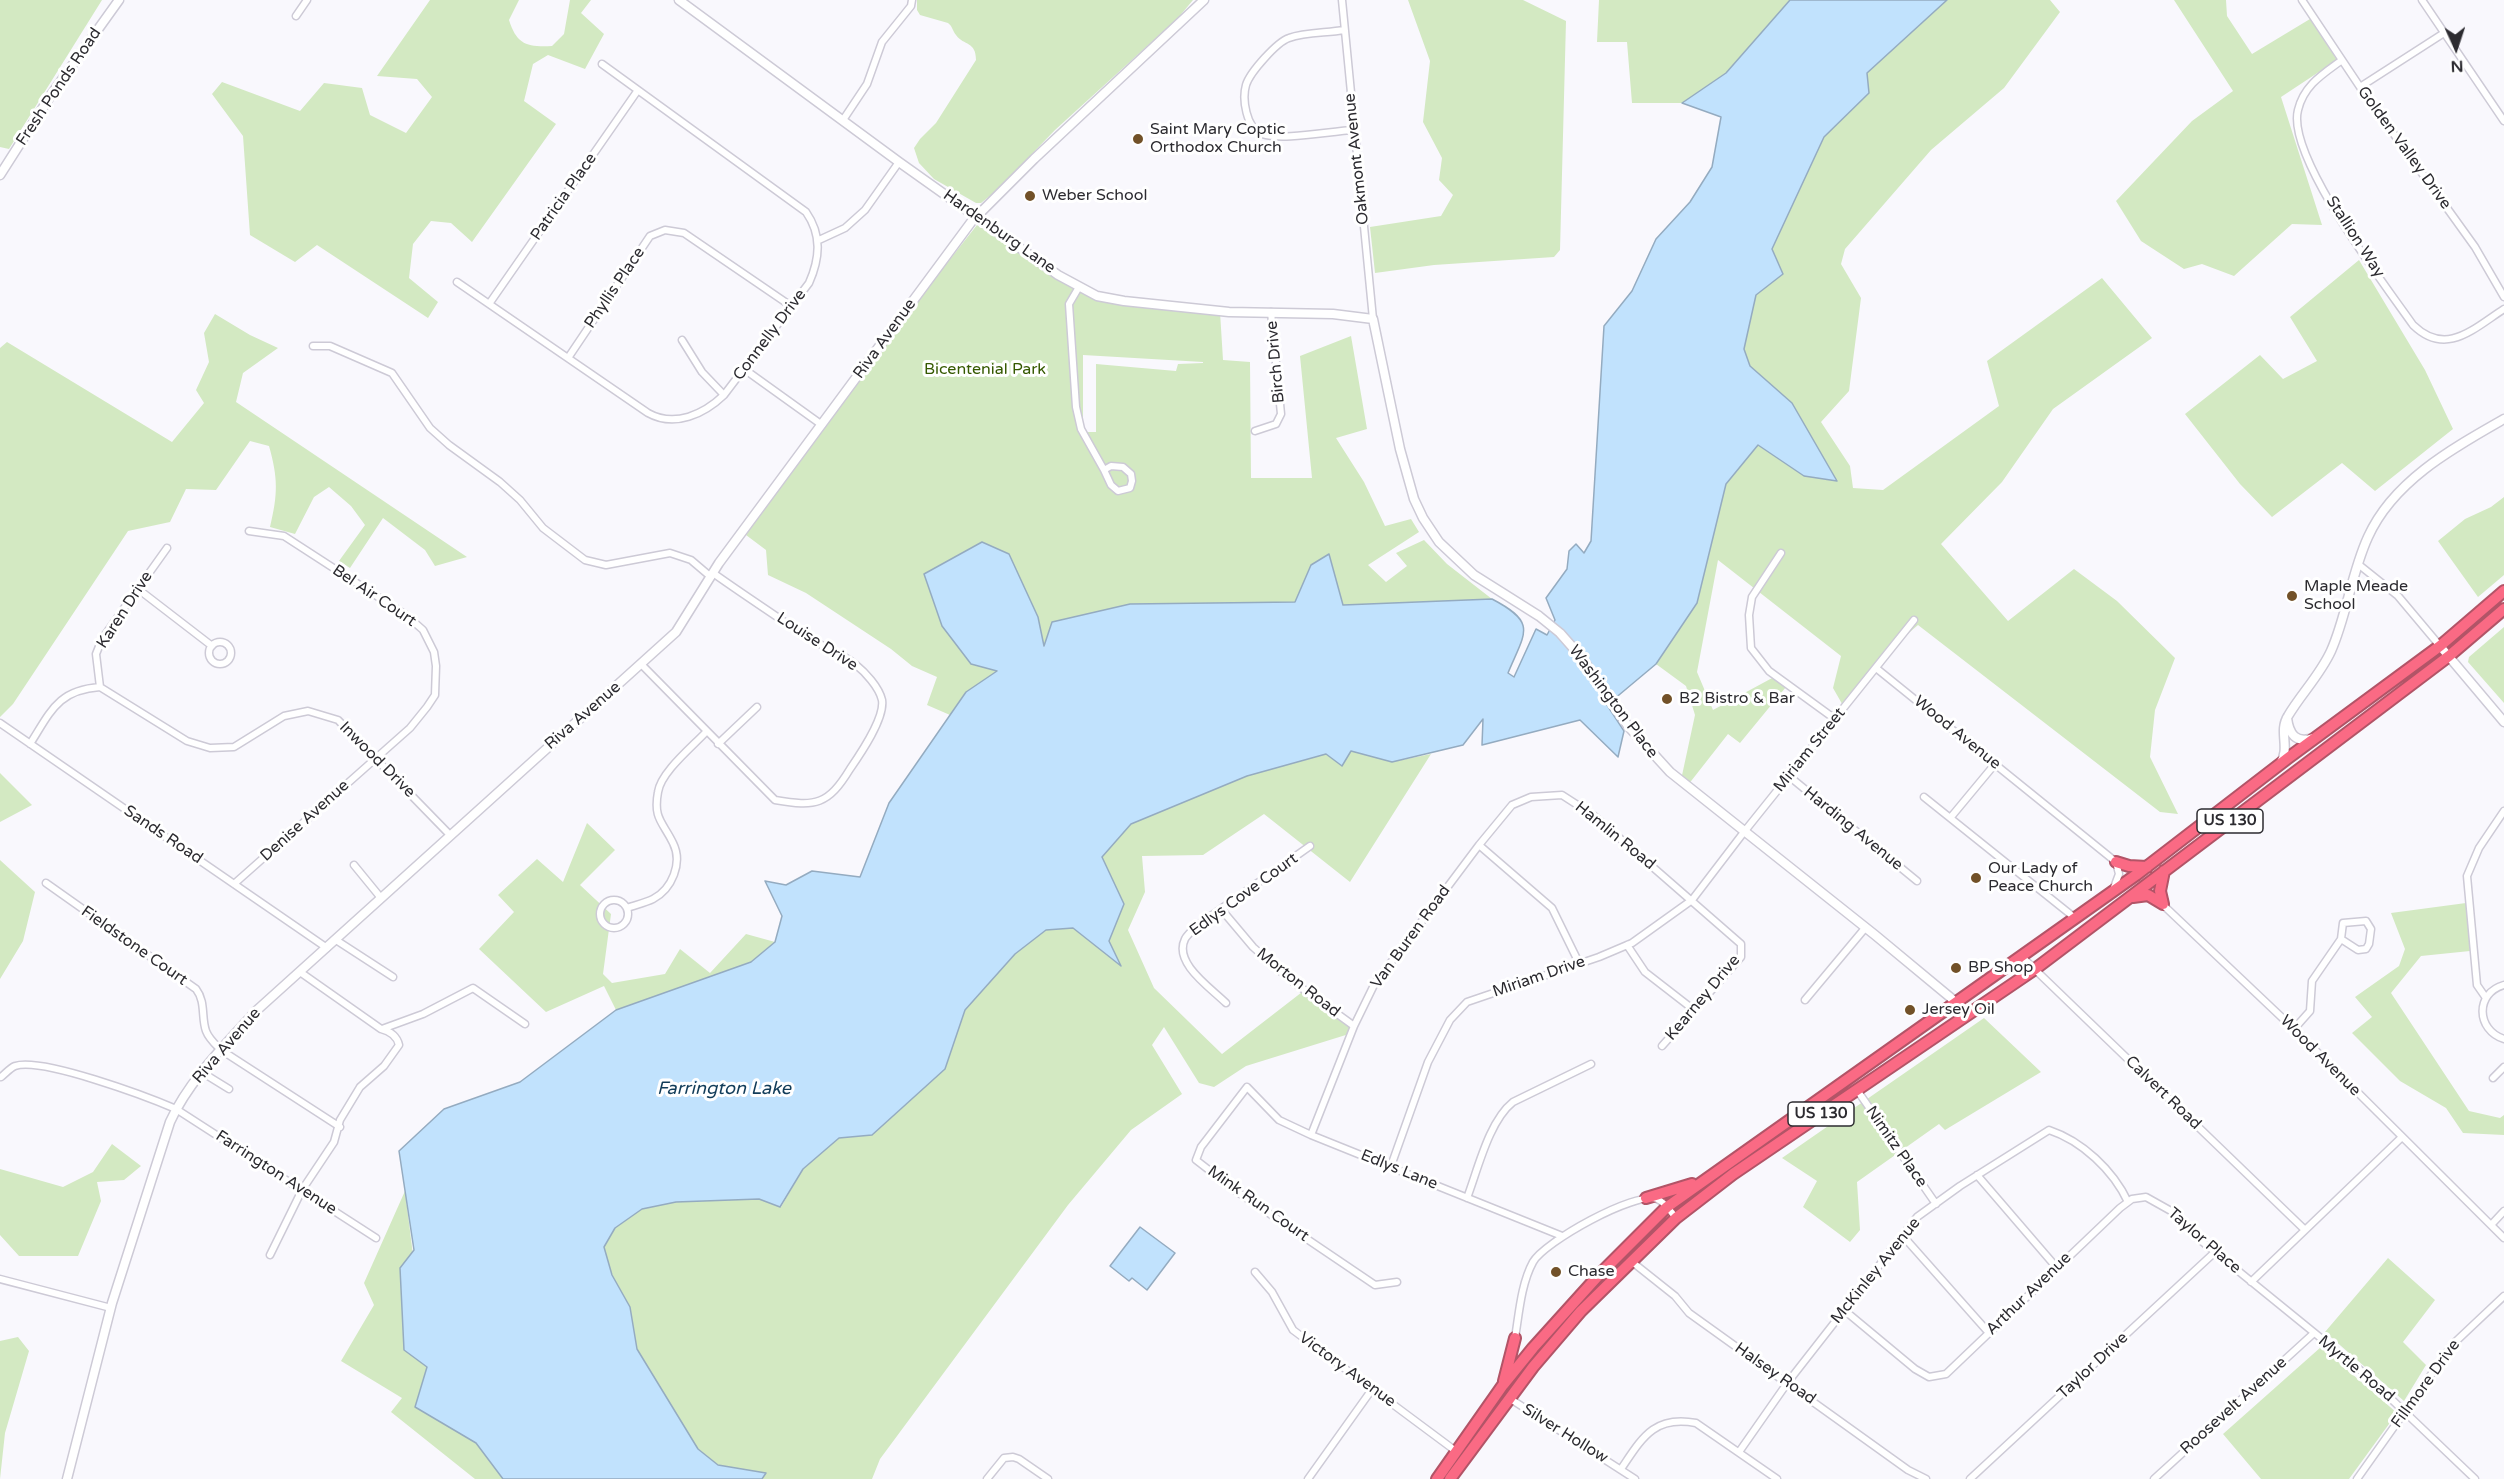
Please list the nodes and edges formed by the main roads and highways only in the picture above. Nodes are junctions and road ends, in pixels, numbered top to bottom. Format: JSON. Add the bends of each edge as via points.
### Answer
{"nodes":[{"id":1,"x":2504,"y":591,"type":"edge"},
{"id":2,"x":2504,"y":609,"type":"edge"},
{"id":3,"x":2116,"y":862,"type":"road end"},
{"id":4,"x":2147,"y":867,"type":"junction"},
{"id":5,"x":2164,"y":872,"type":"junction"},
{"id":6,"x":2129,"y":898,"type":"junction"},
{"id":7,"x":1704,"y":1180,"type":"junction"},
{"id":8,"x":1646,"y":1198,"type":"road end"},
{"id":9,"x":1533,"y":1348,"type":"junction"},
{"id":10,"x":1503,"y":1385,"type":"junction"},
{"id":11,"x":1461,"y":1454,"type":"junction"},
{"id":12,"x":1437,"y":1479,"type":"edge"},
{"id":13,"x":1450,"y":1479,"type":"edge"}],
"edges":[{"from":1,"to":4,"type":"highway","number":"US 130","via":[[2440,646]]},
{"from":2,"to":5,"type":"highway","number":"US 130","via":[[2449,656]]},
{"from":3,"to":4,"type":"highway"},
{"from":4,"to":7,"type":"highway","number":"US 130"},
{"from":5,"to":6,"type":"highway","number":"US 130"},
{"from":5,"to":6,"type":"highway","via":[[2160,891],[2163,904],[2148,895]]},
{"from":6,"to":11,"type":"highway","number":"US 130","via":[[2035,969],[1733,1174],[1677,1217],[1581,1311]]},
{"from":7,"to":8,"type":"highway"},
{"from":7,"to":9,"type":"highway","number":"US 130","via":[[1667,1207]]},
{"from":9,"to":10,"type":"highway","number":"US 130"},
{"from":9,"to":10,"type":"highway","via":[[1522,1348],[1515,1338]]},
{"from":10,"to":11,"type":"highway","number":"US 130"},
{"from":11,"to":12,"type":"highway","number":"US 130"},
{"from":11,"to":13,"type":"highway","number":"US 130"}]}
